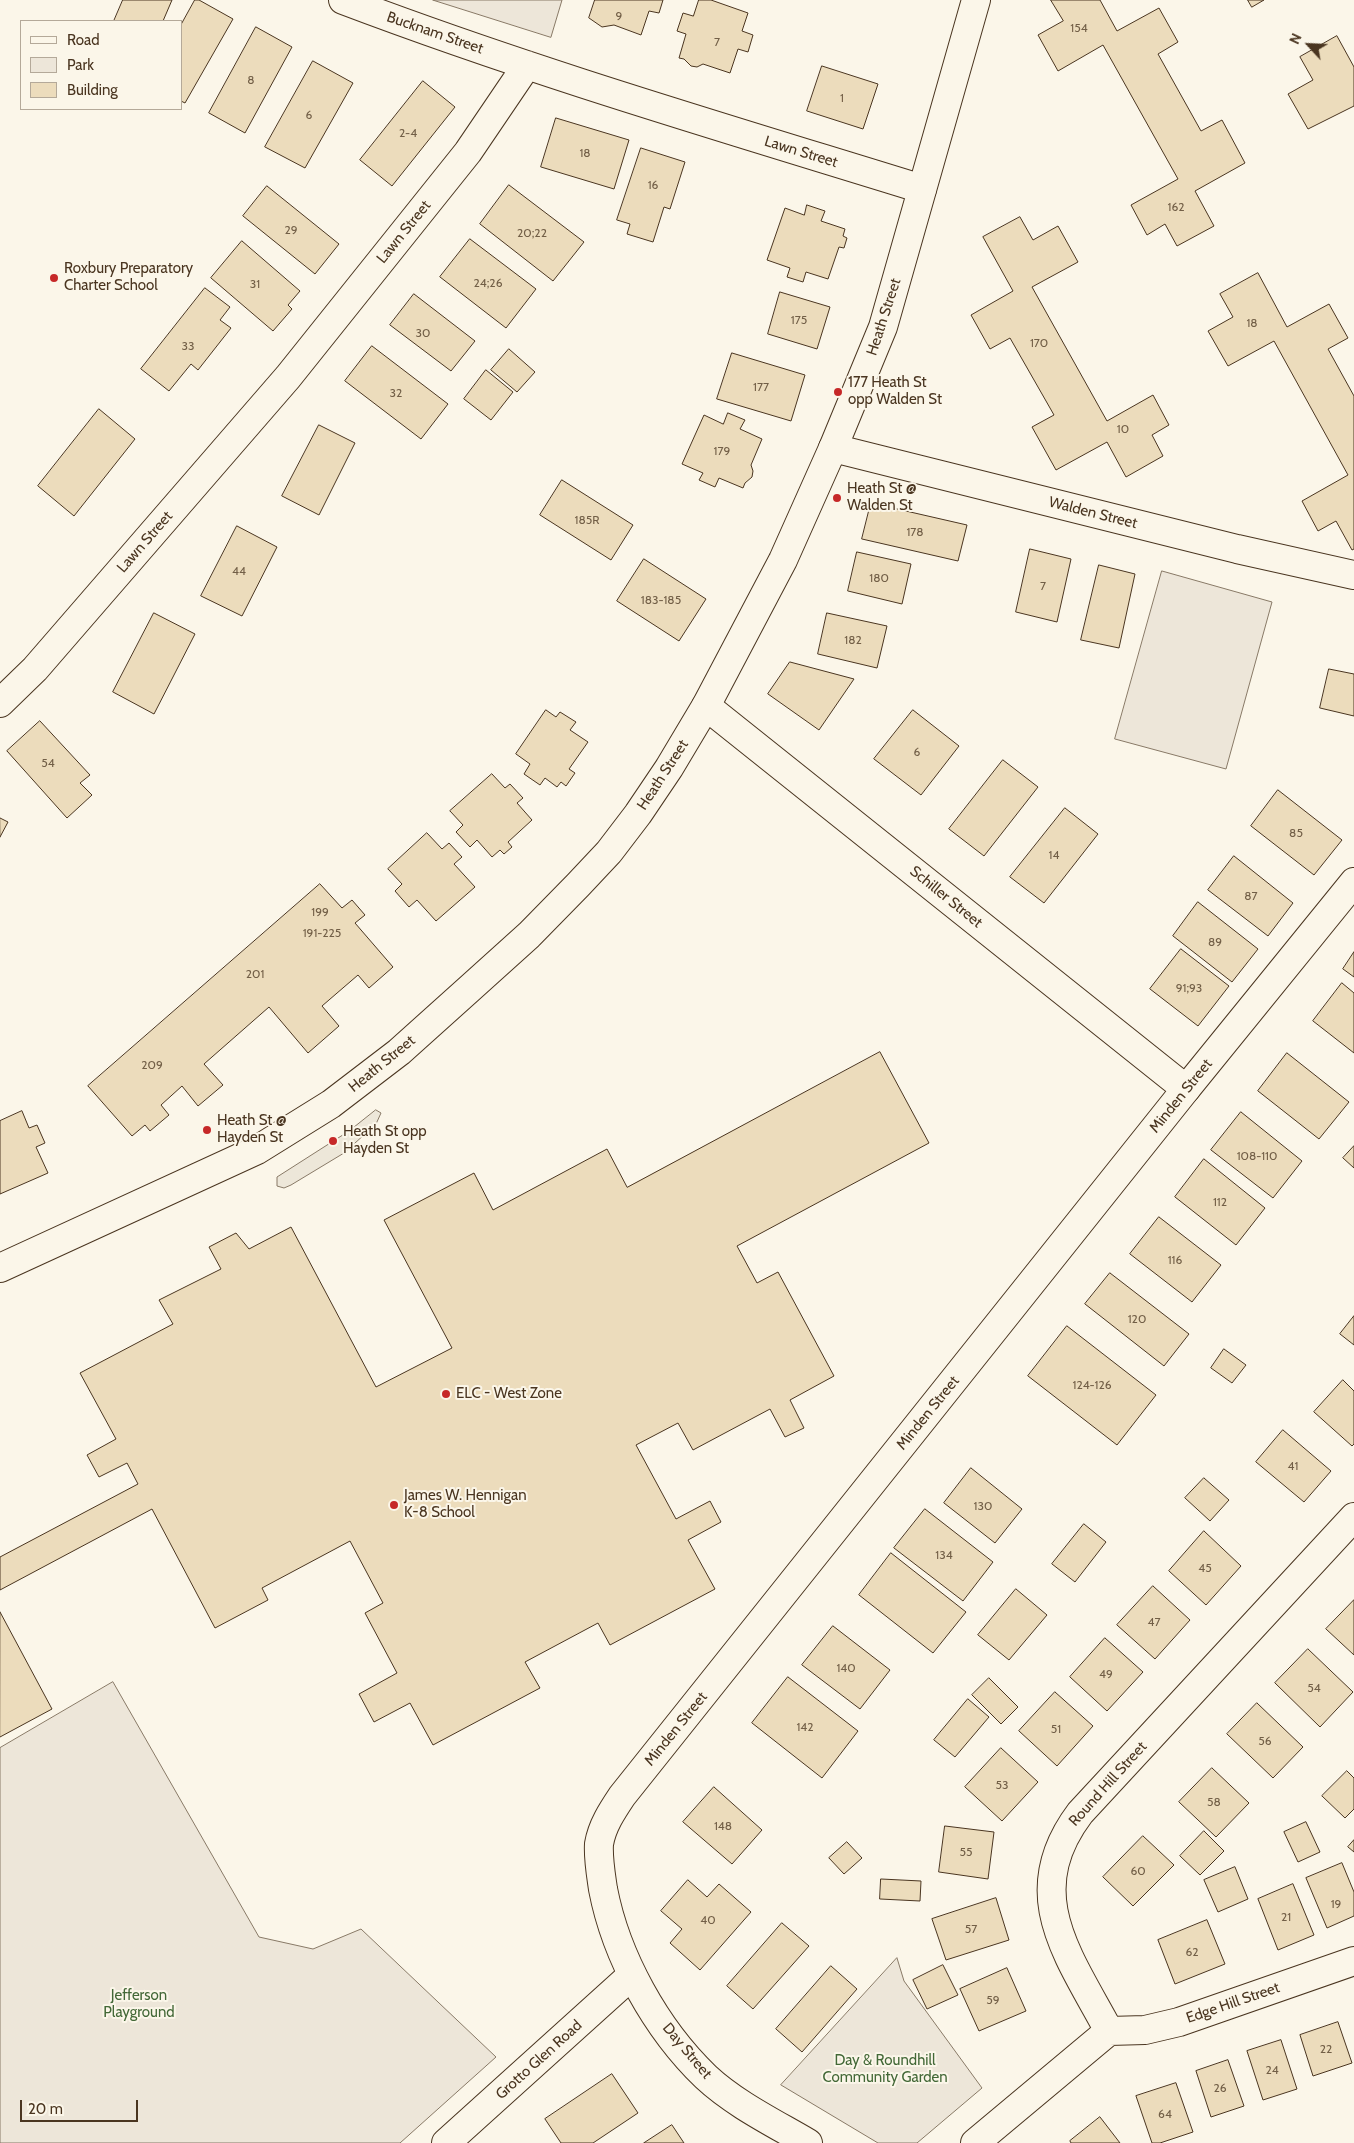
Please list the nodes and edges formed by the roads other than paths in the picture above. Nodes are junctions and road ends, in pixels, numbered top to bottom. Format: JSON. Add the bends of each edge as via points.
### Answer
{"nodes":[{"id":1,"x":343,"y":0,"type":"edge"},
{"id":2,"x":976,"y":0,"type":"edge"},
{"id":3,"x":527,"y":65,"type":"junction"},
{"id":4,"x":922,"y":189,"type":"junction"},
{"id":5,"x":833,"y":448,"type":"junction"},
{"id":6,"x":1354,"y":576,"type":"edge"},
{"id":7,"x":0,"y":703,"type":"edge"},
{"id":8,"x":706,"y":706,"type":"junction"},
{"id":9,"x":1354,"y":882,"type":"edge"},
{"id":10,"x":1186,"y":1089,"type":"junction"},
{"id":11,"x":0,"y":1268,"type":"edge"},
{"id":12,"x":1354,"y":1517,"type":"edge"},
{"id":13,"x":1354,"y":1961,"type":"edge"},
{"id":14,"x":632,"y":1975,"type":"junction"},
{"id":15,"x":1109,"y":2031,"type":"junction"},
{"id":16,"x":446,"y":2143,"type":"edge"},
{"id":17,"x":808,"y":2143,"type":"edge"},
{"id":18,"x":975,"y":2143,"type":"edge"}],
"edges":[{"from":1,"to":3,"type":"street","name":"Bucknam Street"},
{"from":2,"to":4,"type":"street","name":"Heath Street"},
{"from":3,"to":4,"type":"street","name":"Lawn Street"},
{"from":3,"to":7,"type":"street","name":"Lawn Street","via":[[468,152],[288,377],[35,669]]},
{"from":4,"to":5,"type":"street","name":"Heath Street","via":[[883,327]]},
{"from":5,"to":6,"type":"street","name":"Walden Street"},
{"from":5,"to":8,"type":"street","name":"Heath Street","via":[[783,560]]},
{"from":8,"to":10,"type":"street","name":"Schiller Street"},
{"from":8,"to":11,"type":"street","name":"Heath Street","via":[[669,768],[609,852],[529,935],[398,1052],[332,1104],[257,1150]]},
{"from":9,"to":10,"type":"street","name":"Minden Street"},
{"from":10,"to":14,"type":"street","name":"Minden Street","via":[[611,1813],[603,1828],[600,1844],[601,1878],[614,1931]]},
{"from":12,"to":15,"type":"street","name":"Round Hill Street","via":[[1080,1813],[1061,1842],[1052,1874],[1052,1907],[1056,1925]]},
{"from":13,"to":15,"type":"street","name":"Edge Hill Street","via":[[1179,2022],[1145,2030]]},
{"from":14,"to":16,"type":"street","name":"Grotto Glen Road"},
{"from":14,"to":17,"type":"street","name":"Day Street","via":[[673,2037],[707,2077],[732,2097]]},
{"from":15,"to":18,"type":"street"}]}
